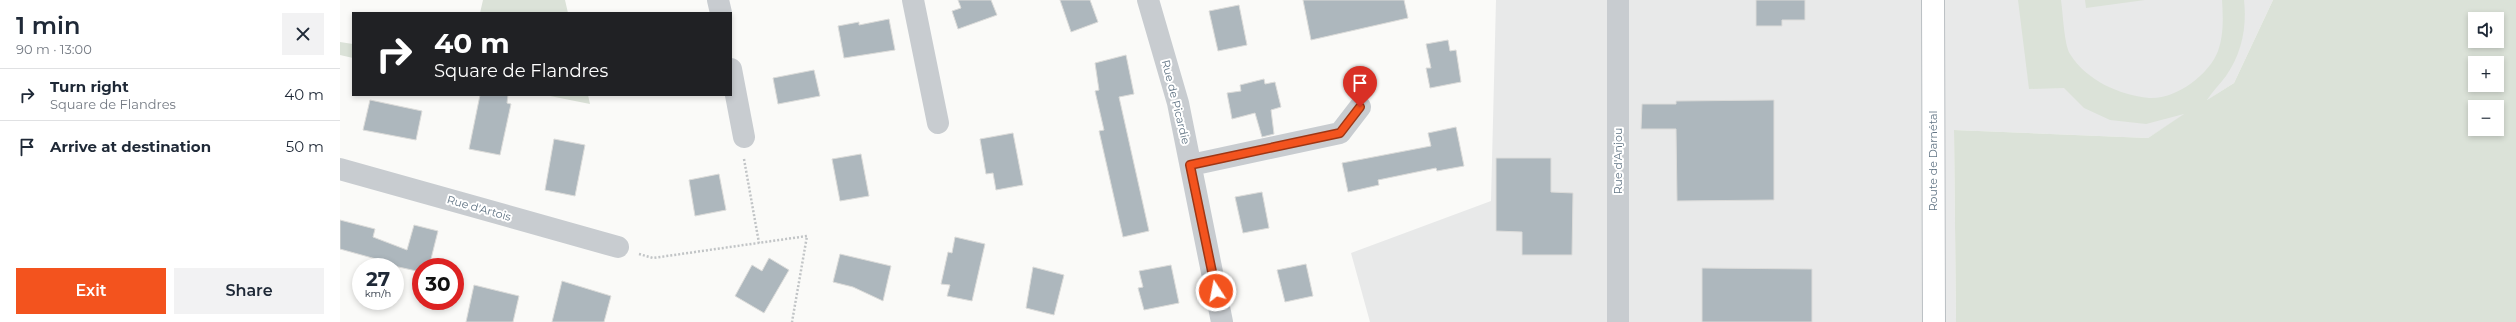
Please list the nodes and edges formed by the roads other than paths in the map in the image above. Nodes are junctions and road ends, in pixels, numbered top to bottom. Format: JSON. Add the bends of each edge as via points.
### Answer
{"nodes":[{"id":1,"x":718,"y":0,"type":"edge"},
{"id":2,"x":913,"y":0,"type":"edge"},
{"id":3,"x":1148,"y":0,"type":"edge"},
{"id":4,"x":1618,"y":0,"type":"edge"},
{"id":5,"x":1933,"y":0,"type":"edge"},
{"id":6,"x":721,"y":12,"type":"edge"},
{"id":7,"x":732,"y":74,"type":"edge"},
{"id":8,"x":1360,"y":107,"type":"dead end"},
{"id":9,"x":938,"y":123,"type":"dead end"},
{"id":10,"x":744,"y":137,"type":"road end"},
{"id":11,"x":1190,"y":165,"type":"junction"},
{"id":12,"x":340,"y":169,"type":"edge"},
{"id":13,"x":618,"y":247,"type":"road end"},
{"id":14,"x":1222,"y":322,"type":"edge"},
{"id":15,"x":1618,"y":322,"type":"edge"},
{"id":16,"x":1934,"y":322,"type":"edge"}],
"edges":[{"from":1,"to":6,"type":"street"},
{"from":2,"to":9,"type":"street"},
{"from":3,"to":11,"type":"street","name":"Rue de Picardie","via":[[1178,103]]},
{"from":4,"to":15,"type":"street","name":"Rue d'Anjou"},
{"from":5,"to":16,"type":"main road","name":"Route de Darnétal"},
{"from":7,"to":10,"type":"street"},
{"from":8,"to":11,"type":"street","via":[[1340,133]]},
{"from":11,"to":14,"type":"street","name":"Rue de Picardie"},
{"from":12,"to":13,"type":"street","name":"Rue d'Artois"}]}
